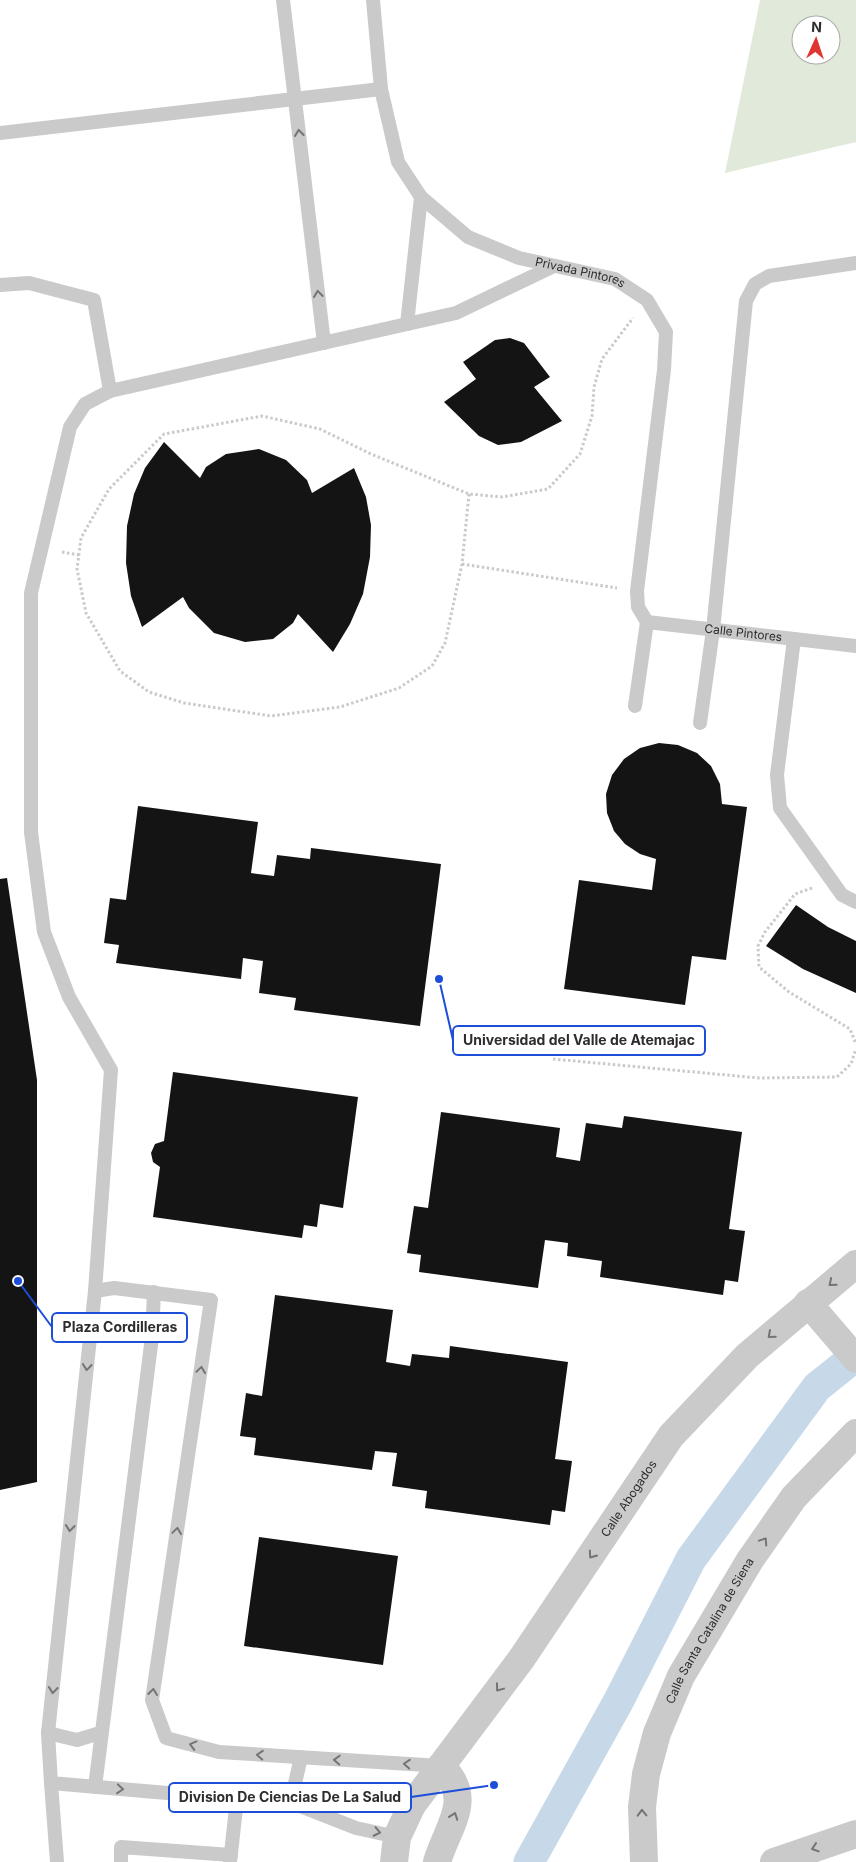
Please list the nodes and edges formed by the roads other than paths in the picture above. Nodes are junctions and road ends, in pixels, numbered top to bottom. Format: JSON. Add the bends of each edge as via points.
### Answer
{"nodes":[{"id":1,"x":283,"y":0,"type":"edge"},
{"id":2,"x":372,"y":0,"type":"edge"},
{"id":3,"x":381,"y":89,"type":"junction"},
{"id":4,"x":295,"y":99,"type":"junction"},
{"id":5,"x":0,"y":133,"type":"edge"},
{"id":6,"x":421,"y":197,"type":"junction"},
{"id":7,"x":856,"y":263,"type":"edge"},
{"id":8,"x":554,"y":266,"type":"junction"},
{"id":9,"x":0,"y":285,"type":"edge"},
{"id":10,"x":407,"y":324,"type":"junction"},
{"id":11,"x":324,"y":343,"type":"junction"},
{"id":12,"x":110,"y":391,"type":"junction"},
{"id":13,"x":647,"y":622,"type":"junction"},
{"id":14,"x":713,"y":630,"type":"junction"},
{"id":15,"x":794,"y":639,"type":"junction"},
{"id":16,"x":856,"y":646,"type":"edge"},
{"id":17,"x":635,"y":706,"type":"dead end"},
{"id":18,"x":700,"y":723,"type":"dead end"},
{"id":19,"x":856,"y":902,"type":"edge"},
{"id":20,"x":856,"y":1264,"type":"edge"},
{"id":21,"x":94,"y":1291,"type":"junction"},
{"id":22,"x":154,"y":1292,"type":"junction"},
{"id":23,"x":808,"y":1303,"type":"junction"},
{"id":24,"x":856,"y":1359,"type":"edge"},
{"id":25,"x":856,"y":1433,"type":"edge"},
{"id":26,"x":48,"y":1733,"type":"junction"},
{"id":27,"x":100,"y":1733,"type":"junction"},
{"id":28,"x":301,"y":1757,"type":"junction"},
{"id":29,"x":440,"y":1766,"type":"junction"},
{"id":30,"x":51,"y":1783,"type":"junction"},
{"id":31,"x":95,"y":1787,"type":"junction"},
{"id":32,"x":237,"y":1798,"type":"junction"},
{"id":33,"x":295,"y":1804,"type":"junction"},
{"id":34,"x":856,"y":1834,"type":"edge"},
{"id":35,"x":395,"y":1849,"type":"edge"},
{"id":36,"x":230,"y":1859,"type":"edge"},
{"id":37,"x":57,"y":1862,"type":"edge"},
{"id":38,"x":121,"y":1862,"type":"edge"},
{"id":39,"x":437,"y":1862,"type":"edge"},
{"id":40,"x":644,"y":1862,"type":"edge"},
{"id":41,"x":774,"y":1862,"type":"edge"}],
"edges":[{"from":1,"to":4,"type":"lane"},
{"from":2,"to":3,"type":"lane","name":"Privada Pintores"},
{"from":3,"to":4,"type":"lane"},
{"from":3,"to":6,"type":"lane","name":"Privada Pintores","via":[[398,162]]},
{"from":4,"to":5,"type":"lane"},
{"from":11,"to":4,"type":"lane","one_way":true},
{"from":6,"to":8,"type":"lane","name":"Privada Pintores","via":[[468,237],[519,258]]},
{"from":6,"to":10,"type":"lane"},
{"from":7,"to":14,"type":"lane","via":[[769,276],[755,284],[746,301]]},
{"from":8,"to":10,"type":"lane","via":[[456,314]]},
{"from":8,"to":13,"type":"lane","name":"Privada Pintores","via":[[615,279],[647,300],[666,332],[637,591],[638,607]]},
{"from":9,"to":12,"type":"lane","via":[[29,283],[94,300]]},
{"from":10,"to":11,"type":"lane"},
{"from":11,"to":12,"type":"lane"},
{"from":12,"to":21,"type":"lane","via":[[85,404],[70,427],[31,593],[31,832],[44,932],[70,997],[111,1070]]},
{"from":13,"to":14,"type":"lane","name":"Calle Pintores"},
{"from":13,"to":17,"type":"lane"},
{"from":14,"to":15,"type":"lane","name":"Calle Pintores"},
{"from":14,"to":18,"type":"lane"},
{"from":15,"to":16,"type":"lane","name":"Calle Pintores"},
{"from":15,"to":19,"type":"lane","via":[[777,775],[780,808],[842,895]]},
{"from":20,"to":23,"type":"street","name":"Calle Abogados","one_way":true},
{"from":21,"to":22,"type":"lane","via":[[114,1288]]},
{"from":21,"to":26,"type":"lane","one_way":true},
{"from":22,"to":27,"type":"lane","via":[[152,1337]]},
{"from":28,"to":22,"type":"lane","one_way":true,"via":[[220,1752],[166,1738],[152,1700],[211,1300]]},
{"from":23,"to":24,"type":"street"},
{"from":23,"to":29,"type":"street","name":"Calle Abogados","one_way":true,"via":[[747,1356],[671,1436],[522,1658]]},
{"from":40,"to":25,"type":"street","name":"Calle Santa Catalina de Siena","one_way":true,"via":[[642,1806],[646,1774],[657,1733],[681,1676],[750,1560],[794,1497]]},
{"from":26,"to":27,"type":"lane","via":[[77,1740]]},
{"from":26,"to":30,"type":"lane"},
{"from":27,"to":31,"type":"lane"},
{"from":29,"to":28,"type":"lane","one_way":true},
{"from":28,"to":33,"type":"lane","via":[[294,1788]]},
{"from":29,"to":35,"type":"street","name":"Calle Abogados","via":[[412,1805]]},
{"from":39,"to":29,"type":"street","one_way":true,"via":[[459,1797],[450,1775]]},
{"from":30,"to":31,"type":"lane"},
{"from":30,"to":37,"type":"lane"},
{"from":31,"to":32,"type":"lane","one_way":true},
{"from":32,"to":33,"type":"lane"},
{"from":32,"to":36,"type":"lane"},
{"from":33,"to":35,"type":"lane","one_way":true,"via":[[356,1828]]},
{"from":34,"to":41,"type":"street","one_way":true},
{"from":36,"to":38,"type":"lane","via":[[121,1847]]}]}
